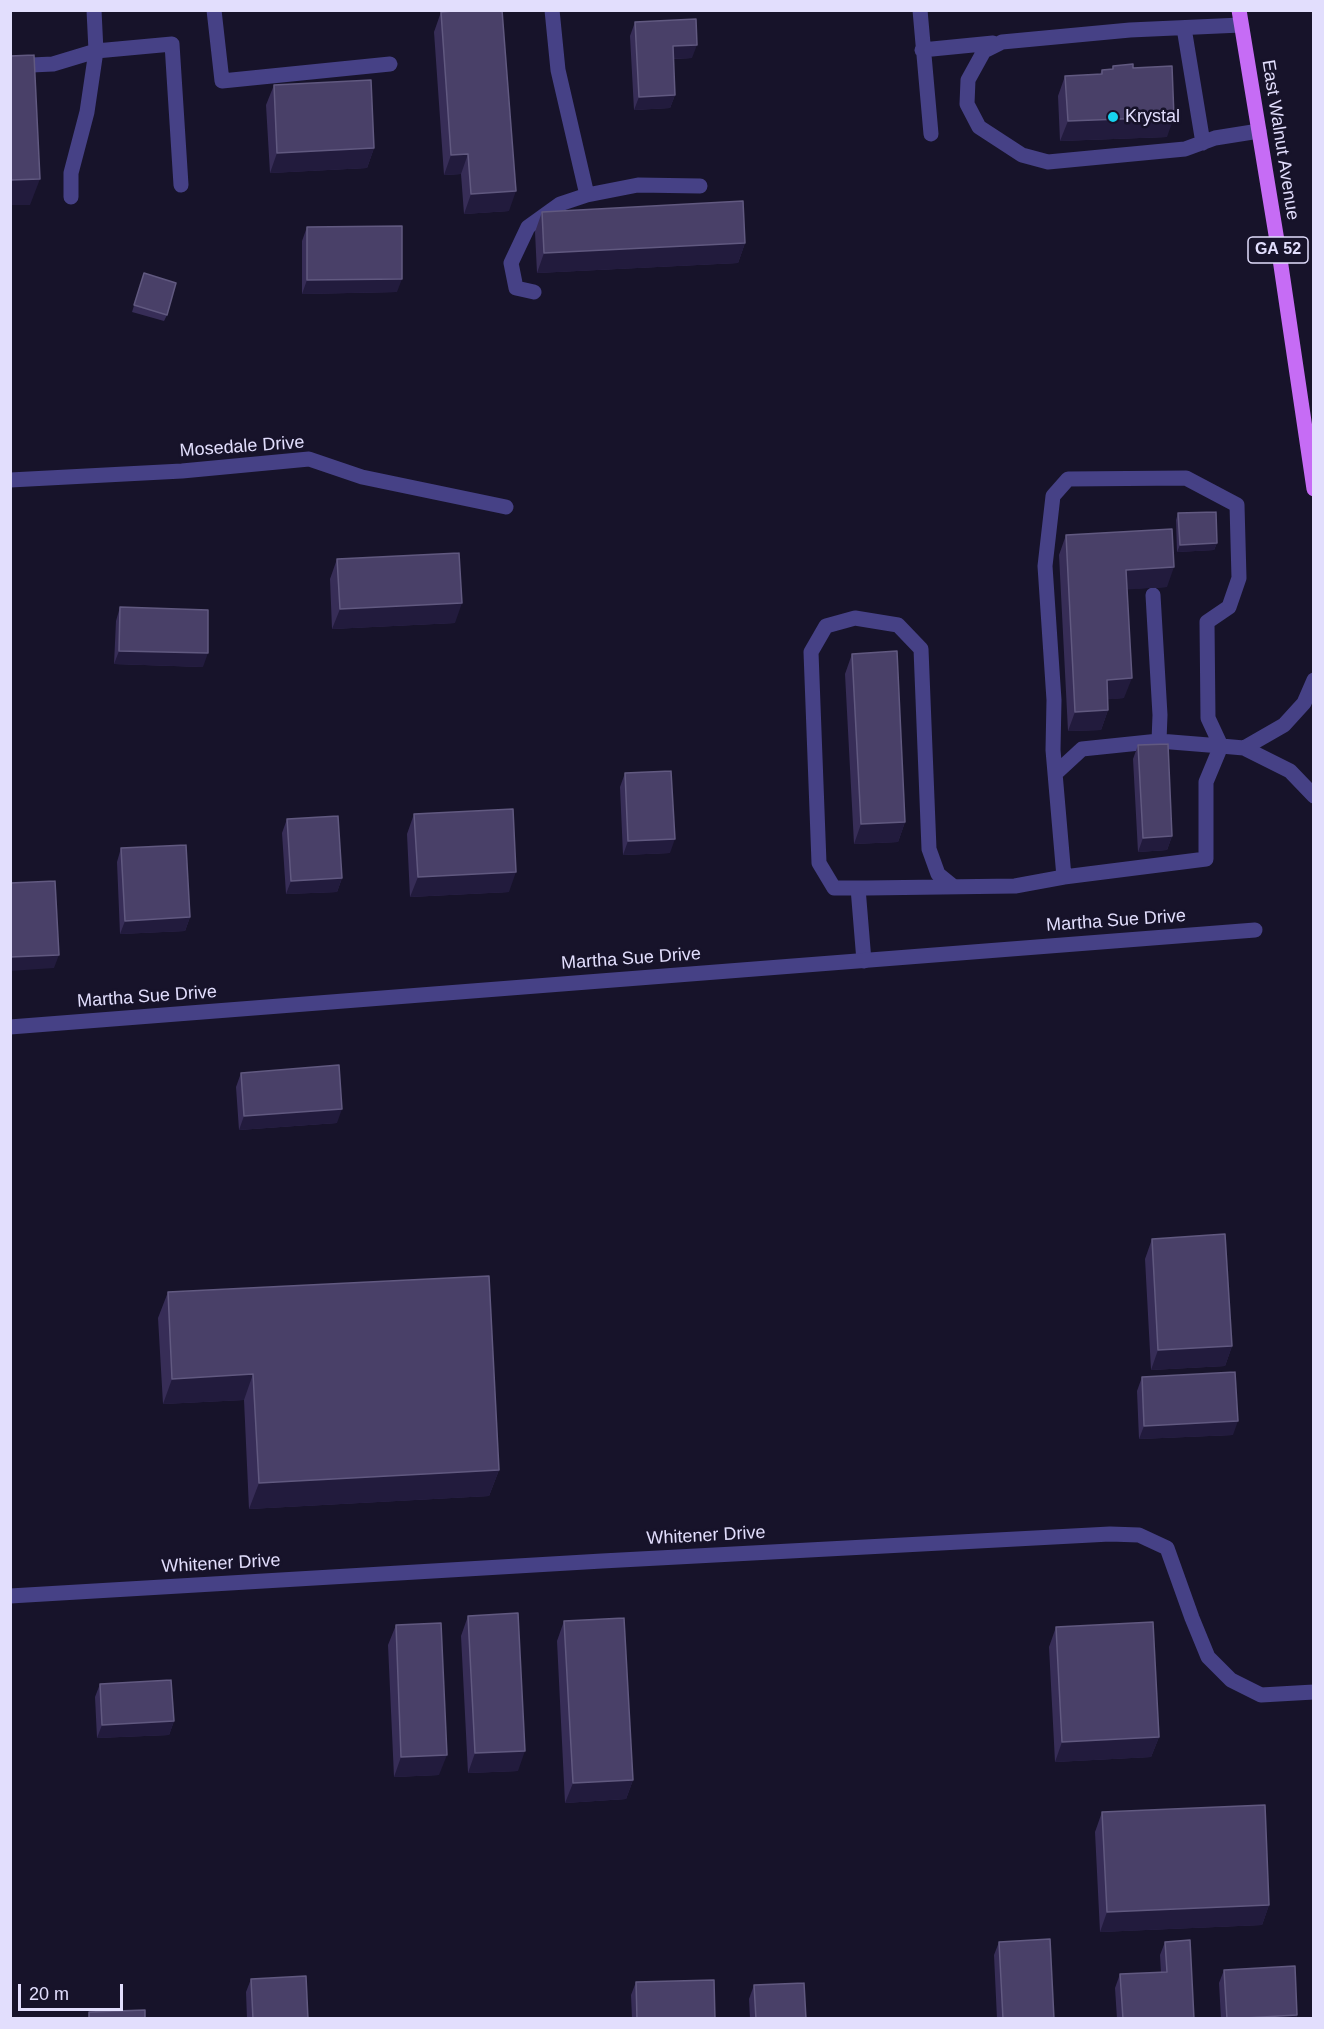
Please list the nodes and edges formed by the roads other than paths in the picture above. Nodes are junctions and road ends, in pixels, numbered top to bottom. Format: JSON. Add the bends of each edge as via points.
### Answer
{"nodes":[{"id":1,"x":94,"y":10,"type":"edge"},
{"id":2,"x":214,"y":10,"type":"edge"},
{"id":3,"x":552,"y":10,"type":"edge"},
{"id":4,"x":920,"y":10,"type":"edge"},
{"id":5,"x":1240,"y":18,"type":"edge"},
{"id":6,"x":1184,"y":28,"type":"junction"},
{"id":7,"x":1002,"y":42,"type":"junction"},
{"id":8,"x":922,"y":50,"type":"junction"},
{"id":9,"x":96,"y":51,"type":"junction"},
{"id":10,"x":390,"y":64,"type":"dead end"},
{"id":11,"x":10,"y":66,"type":"edge"},
{"id":12,"x":1259,"y":131,"type":"junction"},
{"id":13,"x":931,"y":134,"type":"dead end"},
{"id":14,"x":1203,"y":143,"type":"junction"},
{"id":15,"x":181,"y":185,"type":"dead end"},
{"id":16,"x":700,"y":186,"type":"dead end"},
{"id":17,"x":588,"y":195,"type":"junction"},
{"id":18,"x":71,"y":197,"type":"dead end"},
{"id":19,"x":534,"y":292,"type":"dead end"},
{"id":20,"x":10,"y":480,"type":"edge"},
{"id":21,"x":1314,"y":489,"type":"edge"},
{"id":22,"x":506,"y":507,"type":"dead end"},
{"id":23,"x":1153,"y":595,"type":"edge"},
{"id":24,"x":1314,"y":680,"type":"edge"},
{"id":25,"x":1159,"y":741,"type":"junction"},
{"id":26,"x":1221,"y":746,"type":"junction"},
{"id":27,"x":1244,"y":748,"type":"junction"},
{"id":28,"x":1056,"y":773,"type":"junction"},
{"id":29,"x":1314,"y":796,"type":"edge"},
{"id":30,"x":1064,"y":877,"type":"junction"},
{"id":31,"x":954,"y":887,"type":"junction"},
{"id":32,"x":858,"y":888,"type":"junction"},
{"id":33,"x":1255,"y":930,"type":"dead end"},
{"id":34,"x":864,"y":961,"type":"junction"},
{"id":35,"x":10,"y":1027,"type":"edge"},
{"id":36,"x":10,"y":1596,"type":"edge"},
{"id":37,"x":1314,"y":1692,"type":"edge"}],
"edges":[{"from":1,"to":9,"type":"street"},
{"from":2,"to":10,"type":"street","via":[[222,81]]},
{"from":3,"to":17,"type":"street","via":[[558,70]]},
{"from":4,"to":8,"type":"street"},
{"from":5,"to":6,"type":"street"},
{"from":5,"to":12,"type":"main road","name":"East Walnut Avenue","number":"GA 52"},
{"from":6,"to":7,"type":"street"},
{"from":6,"to":14,"type":"street"},
{"from":7,"to":8,"type":"street"},
{"from":7,"to":14,"type":"street","via":[[984,51],[968,80],[967,104],[979,127],[1022,155],[1047,162],[1185,149]]},
{"from":8,"to":13,"type":"street"},
{"from":9,"to":11,"type":"street","via":[[53,64]]},
{"from":9,"to":15,"type":"street","via":[[172,44]]},
{"from":9,"to":18,"type":"street","via":[[87,112],[71,173]]},
{"from":12,"to":14,"type":"street"},
{"from":12,"to":21,"type":"main road","name":"East Walnut Avenue","number":"GA 52"},
{"from":16,"to":17,"type":"street","via":[[638,185]]},
{"from":17,"to":19,"type":"street","via":[[560,204],[528,227],[511,263],[516,288]]},
{"from":20,"to":22,"type":"street","name":"Mosedale Drive","via":[[182,471],[309,459],[362,477]]},
{"from":23,"to":25,"type":"street"},
{"from":24,"to":27,"type":"street","via":[[1304,703],[1284,725]]},
{"from":25,"to":26,"type":"street"},
{"from":25,"to":28,"type":"street","via":[[1082,749]]},
{"from":26,"to":27,"type":"street"},
{"from":26,"to":28,"type":"street","via":[[1208,718],[1207,622],[1229,607],[1239,578],[1237,505],[1186,478],[1068,479],[1053,496],[1045,566]]},
{"from":26,"to":30,"type":"street","via":[[1206,782],[1206,859]]},
{"from":27,"to":29,"type":"street","via":[[1290,771]]},
{"from":28,"to":30,"type":"street"},
{"from":30,"to":31,"type":"street","via":[[1015,886]]},
{"from":31,"to":32,"type":"street"},
{"from":31,"to":32,"type":"street","via":[[938,874],[929,849],[921,650],[898,625],[855,618],[826,626],[811,652],[819,863],[834,888]]},
{"from":32,"to":34,"type":"street"},
{"from":33,"to":34,"type":"street","name":"Martha Sue Drive"},
{"from":34,"to":35,"type":"street","name":"Martha Sue Drive"},
{"from":36,"to":37,"type":"street","name":"Whitener Drive","via":[[1139,1535],[1167,1548],[1208,1657],[1231,1680],[1261,1695]]}]}
